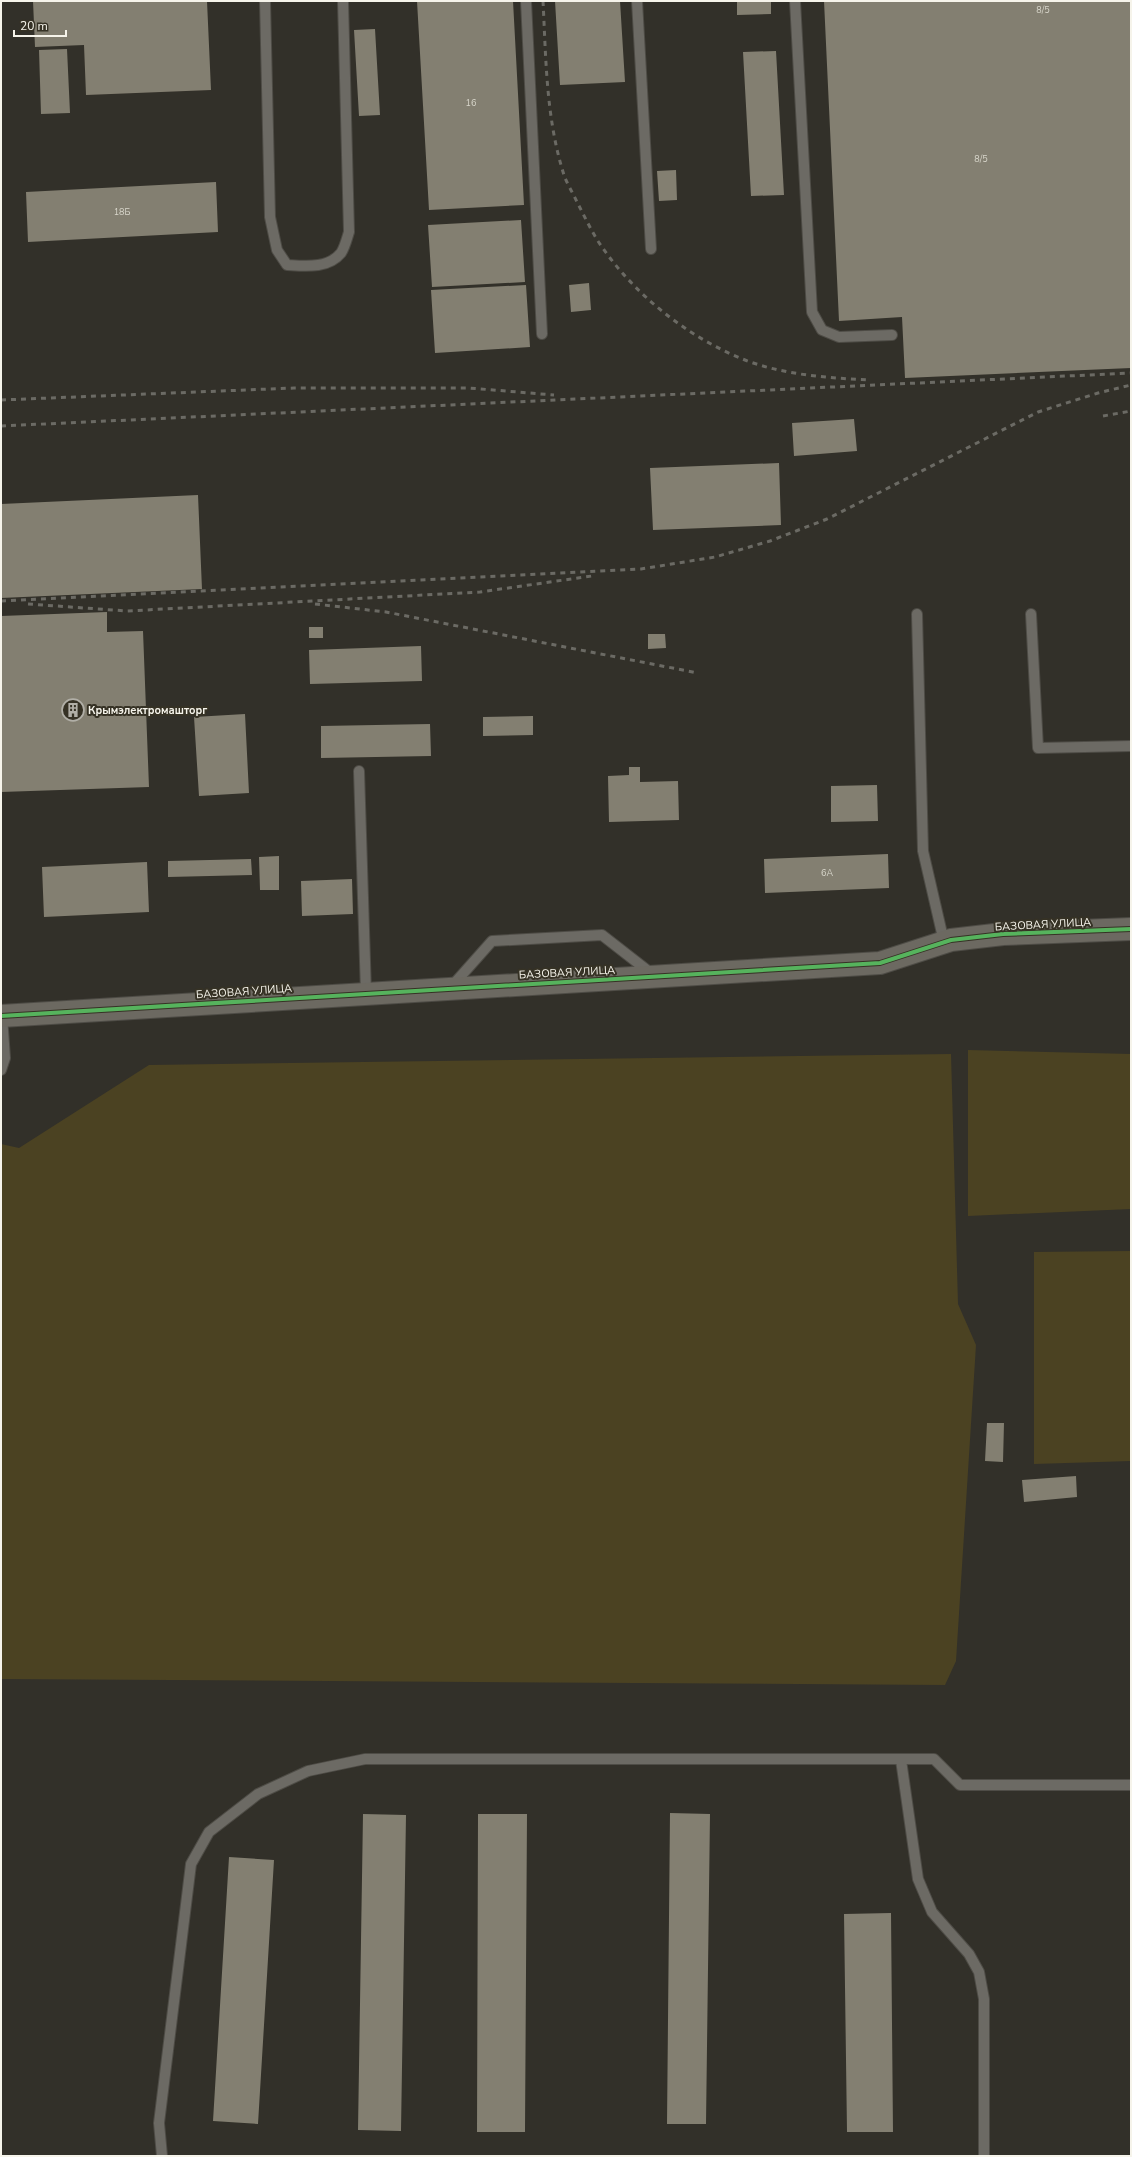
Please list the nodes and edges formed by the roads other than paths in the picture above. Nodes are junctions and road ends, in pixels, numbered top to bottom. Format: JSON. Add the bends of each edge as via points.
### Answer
{"nodes":[{"id":1,"x":265,"y":1,"type":"edge"},
{"id":2,"x":343,"y":1,"type":"edge"},
{"id":3,"x":526,"y":1,"type":"edge"},
{"id":4,"x":637,"y":1,"type":"edge"},
{"id":5,"x":795,"y":1,"type":"edge"},
{"id":6,"x":651,"y":249,"type":"dead end"},
{"id":7,"x":542,"y":334,"type":"dead end"},
{"id":8,"x":892,"y":335,"type":"dead end"},
{"id":9,"x":917,"y":614,"type":"dead end"},
{"id":10,"x":1031,"y":614,"type":"dead end"},
{"id":11,"x":1131,"y":746,"type":"edge"},
{"id":12,"x":359,"y":771,"type":"dead end"},
{"id":13,"x":1131,"y":929,"type":"edge"},
{"id":14,"x":944,"y":942,"type":"junction"},
{"id":15,"x":655,"y":976,"type":"junction"},
{"id":16,"x":450,"y":988,"type":"junction"},
{"id":17,"x":366,"y":993,"type":"junction"},
{"id":18,"x":2,"y":1016,"type":"edge"},
{"id":19,"x":1,"y":1070,"type":"edge"},
{"id":20,"x":901,"y":1760,"type":"junction"},
{"id":21,"x":1131,"y":1785,"type":"edge"},
{"id":22,"x":162,"y":2156,"type":"edge"},
{"id":23,"x":984,"y":2156,"type":"edge"}],
"edges":[{"from":1,"to":2,"type":"lane","via":[[270,217],[276,250],[287,264],[305,266],[326,264],[341,253],[349,232]]},
{"from":3,"to":7,"type":"lane"},
{"from":4,"to":6,"type":"lane"},
{"from":5,"to":8,"type":"lane","via":[[812,312],[822,330],[839,337]]},
{"from":9,"to":14,"type":"lane","via":[[923,851]]},
{"from":10,"to":11,"type":"lane","via":[[1038,748]]},
{"from":12,"to":17,"type":"lane"},
{"from":13,"to":14,"type":"street","name":"БАЗОВАЯ УЛИЦА","via":[[1003,934]]},
{"from":14,"to":15,"type":"street","name":"БАЗОВАЯ УЛИЦА","via":[[880,963]]},
{"from":15,"to":16,"type":"street","name":"БАЗОВАЯ УЛИЦА"},
{"from":15,"to":16,"type":"lane","via":[[602,935],[492,941]]},
{"from":16,"to":17,"type":"street","name":"БАЗОВАЯ УЛИЦА"},
{"from":17,"to":18,"type":"street","name":"БАЗОВАЯ УЛИЦА"},
{"from":18,"to":19,"type":"lane","via":[[5,1058]]},
{"from":20,"to":21,"type":"lane","via":[[934,1759],[960,1785]]},
{"from":20,"to":22,"type":"lane","via":[[365,1759],[308,1771],[258,1794],[209,1832],[191,1864],[159,2123]]},
{"from":20,"to":23,"type":"lane","via":[[918,1879],[932,1912],[969,1954],[980,1972],[984,1999]]}]}
